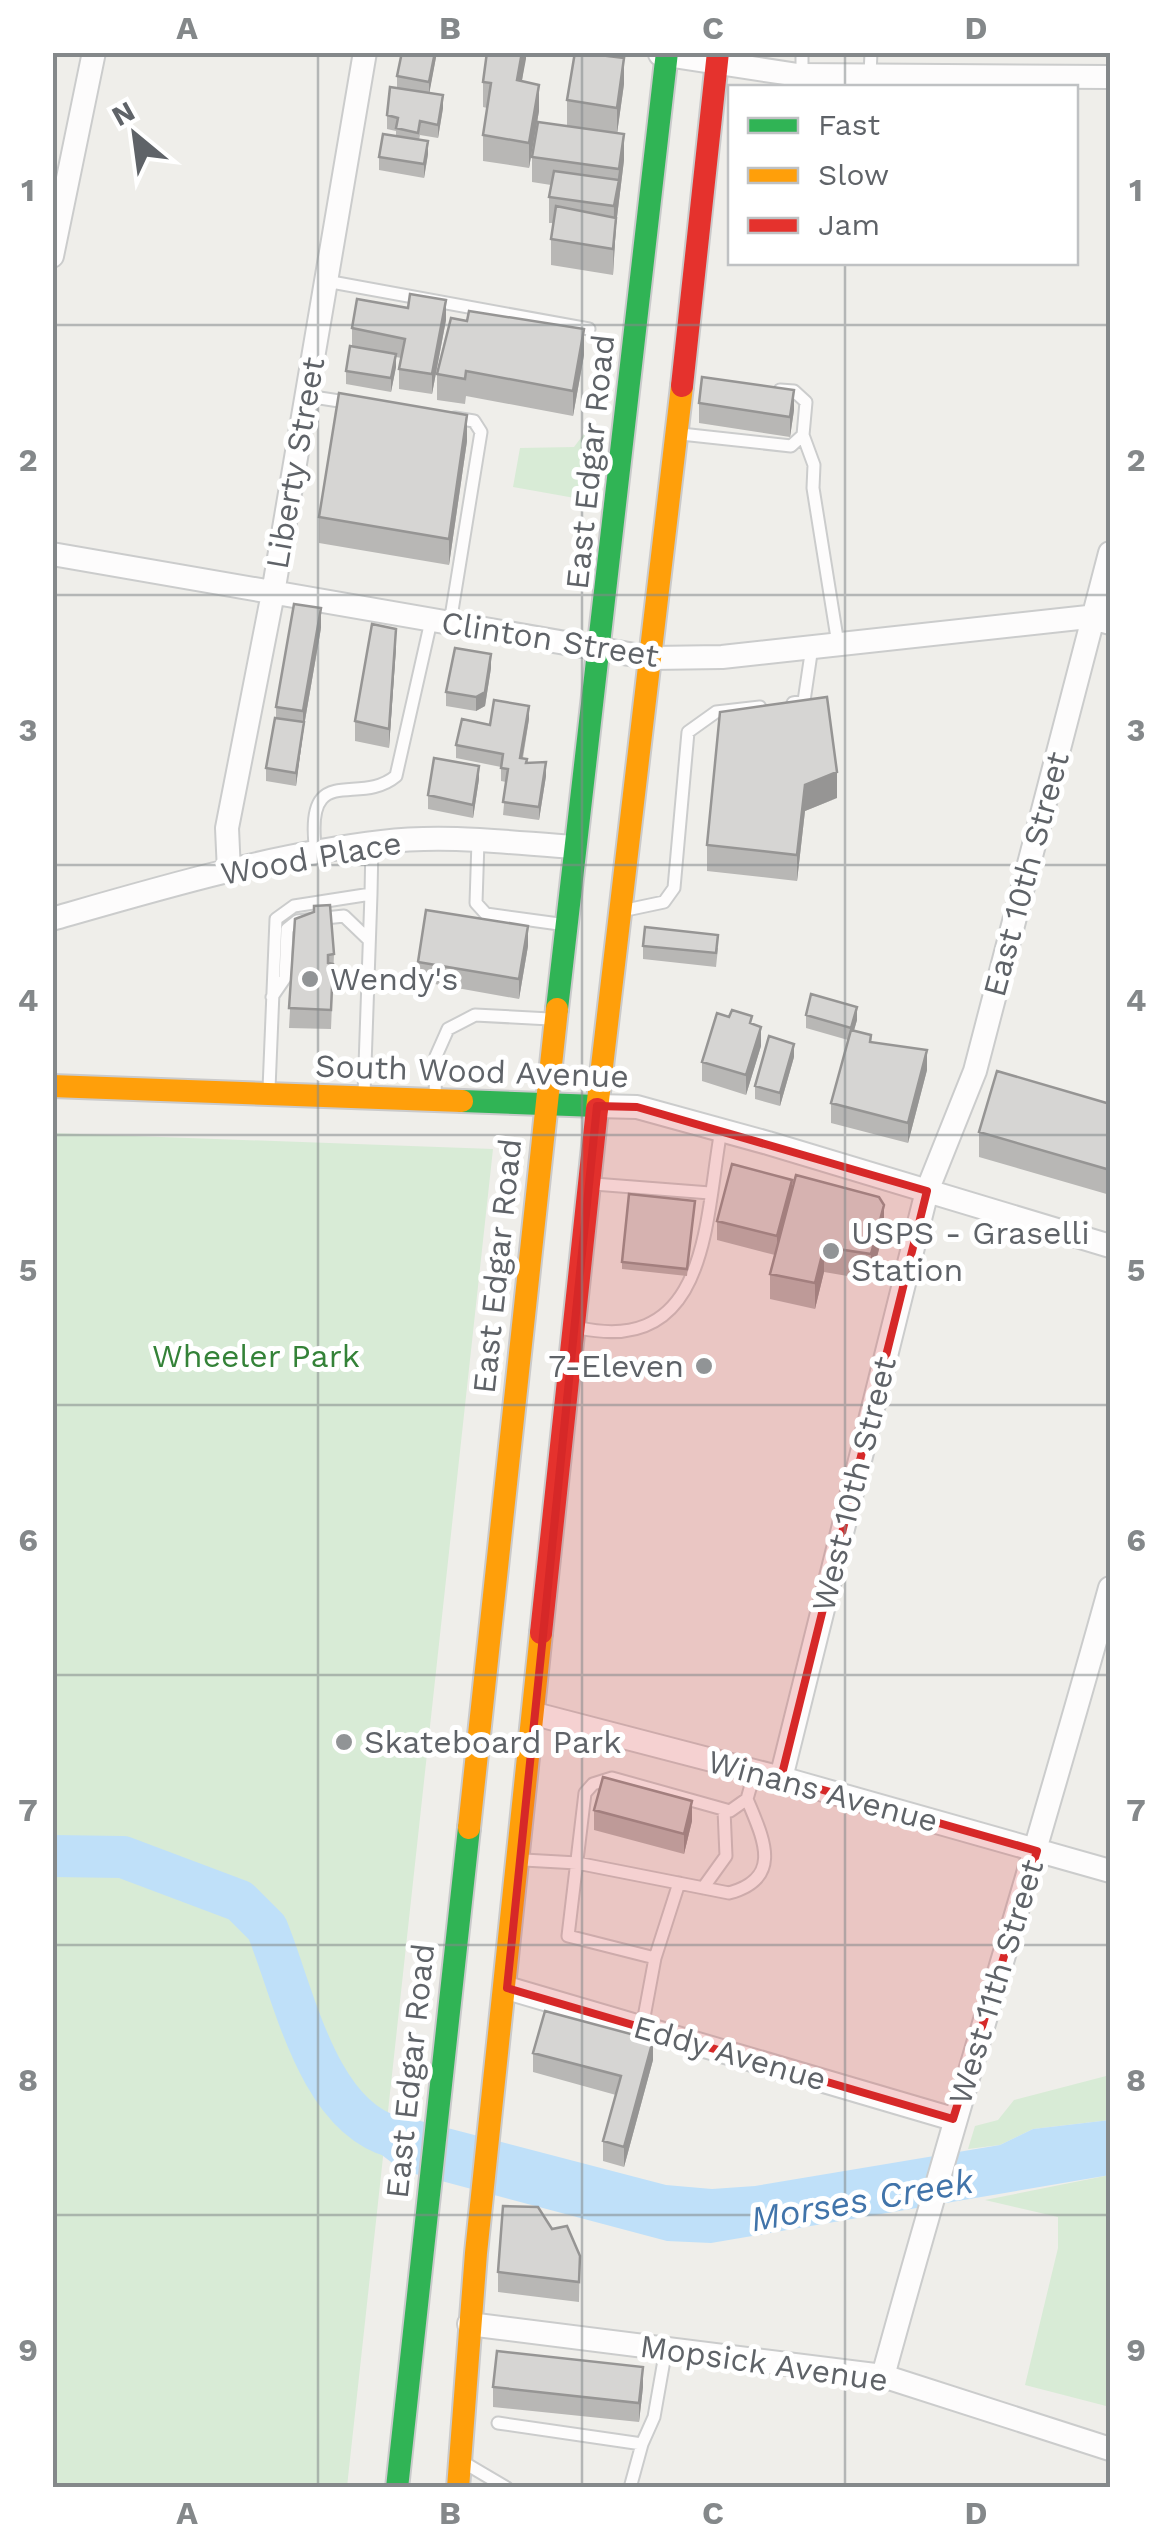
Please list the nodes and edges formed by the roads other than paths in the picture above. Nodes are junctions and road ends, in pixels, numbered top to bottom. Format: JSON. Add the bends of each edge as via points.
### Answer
{"nodes":[{"id":1,"x":94,"y":52,"type":"edge"},
{"id":2,"x":366,"y":52,"type":"edge"},
{"id":3,"x":662,"y":53,"type":"edge"},
{"id":4,"x":717,"y":57,"type":"edge"},
{"id":5,"x":802,"y":64,"type":"edge"},
{"id":6,"x":870,"y":64,"type":"edge"},
{"id":7,"x":1110,"y":77,"type":"edge"},
{"id":8,"x":52,"y":256,"type":"edge"},
{"id":9,"x":326,"y":281,"type":"junction"},
{"id":10,"x":589,"y":329,"type":"dead end"},
{"id":11,"x":756,"y":388,"type":"edge"},
{"id":12,"x":307,"y":396,"type":"junction"},
{"id":13,"x":361,"y":404,"type":"edge"},
{"id":14,"x":435,"y":415,"type":"edge"},
{"id":15,"x":677,"y":434,"type":"junction"},
{"id":16,"x":804,"y":435,"type":"junction"},
{"id":17,"x":1110,"y":552,"type":"edge"},
{"id":18,"x":52,"y":554,"type":"edge"},
{"id":19,"x":273,"y":593,"type":"junction"},
{"id":20,"x":1102,"y":620,"type":"edge"},
{"id":21,"x":440,"y":622,"type":"junction"},
{"id":22,"x":838,"y":644,"type":"junction"},
{"id":23,"x":812,"y":647,"type":"junction"},
{"id":24,"x":602,"y":650,"type":"junction"},
{"id":25,"x":652,"y":658,"type":"junction"},
{"id":26,"x":787,"y":703,"type":"edge"},
{"id":27,"x":769,"y":706,"type":"edge"},
{"id":28,"x":478,"y":841,"type":"junction"},
{"id":29,"x":372,"y":844,"type":"junction"},
{"id":30,"x":575,"y":847,"type":"junction"},
{"id":31,"x":316,"y":854,"type":"junction"},
{"id":32,"x":228,"y":872,"type":"junction"},
{"id":33,"x":371,"y":894,"type":"junction"},
{"id":34,"x":622,"y":911,"type":"junction"},
{"id":35,"x":52,"y":919,"type":"edge"},
{"id":36,"x":568,"y":926,"type":"junction"},
{"id":37,"x":368,"y":939,"type":"junction"},
{"id":38,"x":271,"y":998,"type":"junction"},
{"id":39,"x":557,"y":1019,"type":"junction"},
{"id":40,"x":52,"y":1086,"type":"edge"},
{"id":41,"x":269,"y":1096,"type":"junction"},
{"id":42,"x":364,"y":1098,"type":"junction"},
{"id":43,"x":435,"y":1102,"type":"junction"},
{"id":44,"x":548,"y":1105,"type":"junction"},
{"id":45,"x":597,"y":1106,"type":"junction"},
{"id":46,"x":721,"y":1130,"type":"junction"},
{"id":47,"x":591,"y":1184,"type":"junction"},
{"id":48,"x":927,"y":1191,"type":"junction"},
{"id":49,"x":710,"y":1193,"type":"junction"},
{"id":50,"x":1110,"y":1246,"type":"edge"},
{"id":51,"x":576,"y":1327,"type":"junction"},
{"id":52,"x":1110,"y":1588,"type":"edge"},
{"id":53,"x":535,"y":1714,"type":"junction"},
{"id":54,"x":755,"y":1771,"type":"junction"},
{"id":55,"x":781,"y":1778,"type":"junction"},
{"id":56,"x":747,"y":1799,"type":"junction"},
{"id":57,"x":724,"y":1810,"type":"junction"},
{"id":58,"x":1038,"y":1851,"type":"junction"},
{"id":59,"x":520,"y":1860,"type":"junction"},
{"id":60,"x":576,"y":1863,"type":"junction"},
{"id":61,"x":1110,"y":1872,"type":"edge"},
{"id":62,"x":680,"y":1883,"type":"junction"},
{"id":63,"x":702,"y":1888,"type":"junction"},
{"id":64,"x":655,"y":1958,"type":"junction"},
{"id":65,"x":507,"y":1988,"type":"junction"},
{"id":66,"x":642,"y":2028,"type":"junction"},
{"id":67,"x":953,"y":2118,"type":"junction"},
{"id":68,"x":469,"y":2324,"type":"junction"},
{"id":69,"x":666,"y":2349,"type":"junction"},
{"id":70,"x":883,"y":2376,"type":"junction"},
{"id":71,"x":498,"y":2423,"type":"dead end"},
{"id":72,"x":642,"y":2444,"type":"junction"},
{"id":73,"x":1110,"y":2449,"type":"edge"},
{"id":74,"x":460,"y":2458,"type":"junction"},
{"id":75,"x":397,"y":2488,"type":"edge"},
{"id":76,"x":458,"y":2488,"type":"edge"},
{"id":77,"x":508,"y":2488,"type":"edge"},
{"id":78,"x":630,"y":2488,"type":"edge"}],
"edges":[{"from":1,"to":8,"type":"street"},
{"from":2,"to":9,"type":"street","name":"Liberty Street"},
{"from":3,"to":4,"type":"street"},
{"from":3,"to":24,"type":"main road","name":"East Edgar Road"},
{"from":4,"to":5,"type":"street"},
{"from":4,"to":15,"type":"main road","via":[[689,379]]},
{"from":5,"to":6,"type":"street"},
{"from":6,"to":7,"type":"street"},
{"from":9,"to":10,"type":"lane"},
{"from":9,"to":12,"type":"street","name":"Liberty Street"},
{"from":11,"to":16,"type":"lane","via":[[803,396]]},
{"from":12,"to":13,"type":"lane"},
{"from":12,"to":19,"type":"street","name":"Liberty Street"},
{"from":14,"to":21,"type":"lane","via":[[474,421],[481,432],[458,568]]},
{"from":15,"to":16,"type":"lane","via":[[781,446]]},
{"from":15,"to":25,"type":"main road"},
{"from":16,"to":22,"type":"lane","via":[[814,465]]},
{"from":17,"to":20,"type":"street","name":"East 10th Street"},
{"from":18,"to":19,"type":"street","name":"Clinton Street"},
{"from":19,"to":21,"type":"street","name":"Clinton Street"},
{"from":19,"to":32,"type":"street","name":"Liberty Street","via":[[228,828]]},
{"from":20,"to":22,"type":"street","name":"Clinton Street"},
{"from":20,"to":48,"type":"street","name":"East 10th Street","via":[[984,1074]]},
{"from":21,"to":24,"type":"street","name":"Clinton Street"},
{"from":21,"to":31,"type":"lane","via":[[396,776],[368,787],[336,788],[324,798],[312,822]]},
{"from":22,"to":23,"type":"street","name":"Clinton Street"},
{"from":23,"to":25,"type":"street","name":"Clinton Street"},
{"from":23,"to":26,"type":"lane","via":[[804,701]]},
{"from":24,"to":25,"type":"street","name":"Clinton Street"},
{"from":24,"to":30,"type":"main road","name":"East Edgar Road"},
{"from":25,"to":34,"type":"main road"},
{"from":27,"to":34,"type":"lane","via":[[716,712],[688,732],[674,888],[664,902]]},
{"from":28,"to":29,"type":"street","name":"Wood Place"},
{"from":28,"to":30,"type":"street","name":"Wood Place"},
{"from":28,"to":36,"type":"lane","via":[[476,903],[486,914]]},
{"from":29,"to":31,"type":"street","name":"Wood Place"},
{"from":29,"to":33,"type":"lane"},
{"from":30,"to":36,"type":"main road","name":"East Edgar Road"},
{"from":31,"to":32,"type":"street","name":"Wood Place"},
{"from":32,"to":35,"type":"street","name":"Wood Place"},
{"from":33,"to":37,"type":"lane"},
{"from":33,"to":38,"type":"lane","via":[[284,910],[273,930]]},
{"from":34,"to":45,"type":"main road"},
{"from":36,"to":39,"type":"main road","name":"East Edgar Road"},
{"from":37,"to":38,"type":"lane","via":[[344,916],[297,921],[287,929],[284,978]]},
{"from":37,"to":42,"type":"lane"},
{"from":38,"to":41,"type":"lane"},
{"from":39,"to":43,"type":"lane","via":[[475,1015],[448,1029],[436,1056]]},
{"from":39,"to":44,"type":"main road","name":"East Edgar Road"},
{"from":40,"to":41,"type":"main road","name":"South Wood Avenue"},
{"from":41,"to":42,"type":"main road","name":"South Wood Avenue"},
{"from":42,"to":43,"type":"main road","name":"South Wood Avenue"},
{"from":43,"to":44,"type":"main road","name":"South Wood Avenue"},
{"from":44,"to":45,"type":"main road","name":"South Wood Avenue"},
{"from":44,"to":75,"type":"main road","name":"East Edgar Road"},
{"from":45,"to":46,"type":"street","name":"South Wood Avenue","via":[[637,1107]]},
{"from":45,"to":47,"type":"main road"},
{"from":46,"to":48,"type":"street","name":"South Wood Avenue"},
{"from":46,"to":49,"type":"lane"},
{"from":47,"to":49,"type":"lane"},
{"from":47,"to":51,"type":"main road"},
{"from":48,"to":50,"type":"street","name":"South Wood Avenue"},
{"from":48,"to":55,"type":"street","name":"West 10th Street"},
{"from":49,"to":51,"type":"lane","via":[[700,1261],[682,1296],[626,1333]]},
{"from":51,"to":53,"type":"main road"},
{"from":52,"to":58,"type":"street","name":"West 11th Street"},
{"from":53,"to":54,"type":"street","name":"Winans Avenue"},
{"from":53,"to":59,"type":"main road"},
{"from":54,"to":55,"type":"street","name":"Winans Avenue"},
{"from":54,"to":56,"type":"lane"},
{"from":55,"to":58,"type":"street","name":"Winans Avenue"},
{"from":56,"to":57,"type":"lane"},
{"from":56,"to":63,"type":"lane","via":[[768,1848],[756,1878],[729,1893]]},
{"from":57,"to":60,"type":"lane","via":[[602,1779],[585,1793]]},
{"from":57,"to":63,"type":"lane","via":[[726,1856]]},
{"from":58,"to":61,"type":"street","name":"Winans Avenue"},
{"from":58,"to":67,"type":"street","name":"West 11th Street"},
{"from":59,"to":60,"type":"lane"},
{"from":59,"to":65,"type":"main road"},
{"from":60,"to":62,"type":"lane"},
{"from":60,"to":64,"type":"lane","via":[[568,1936]]},
{"from":62,"to":63,"type":"lane"},
{"from":62,"to":64,"type":"lane"},
{"from":64,"to":66,"type":"lane"},
{"from":65,"to":66,"type":"street","name":"Eddy Avenue"},
{"from":65,"to":68,"type":"main road"},
{"from":66,"to":67,"type":"street","name":"Eddy Avenue"},
{"from":67,"to":70,"type":"street","name":"West 11th Street"},
{"from":68,"to":69,"type":"street","name":"Mopsick Avenue"},
{"from":68,"to":74,"type":"main road"},
{"from":69,"to":70,"type":"street","name":"Mopsick Avenue"},
{"from":69,"to":72,"type":"lane","via":[[654,2417]]},
{"from":70,"to":73,"type":"street","name":"Mopsick Avenue"},
{"from":71,"to":72,"type":"lane"},
{"from":72,"to":78,"type":"lane"},
{"from":74,"to":76,"type":"main road"},
{"from":74,"to":77,"type":"lane"}]}
